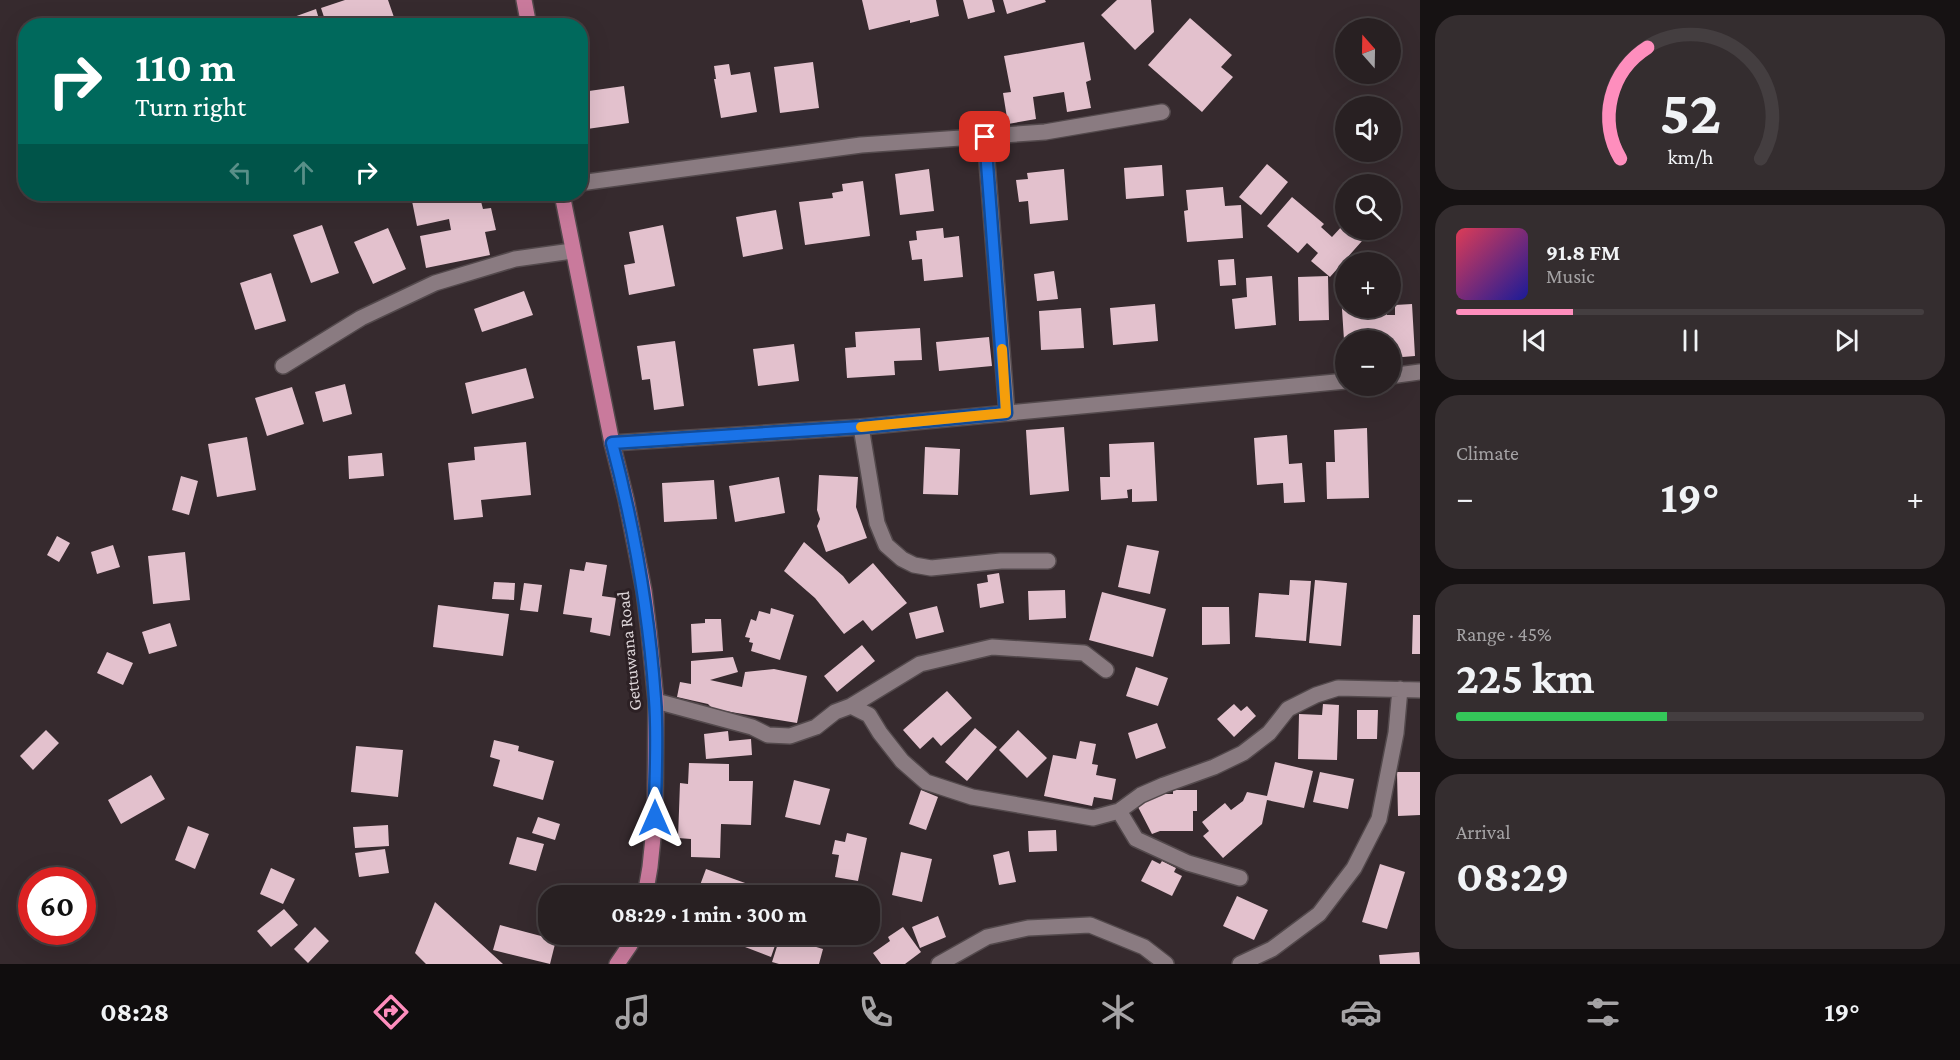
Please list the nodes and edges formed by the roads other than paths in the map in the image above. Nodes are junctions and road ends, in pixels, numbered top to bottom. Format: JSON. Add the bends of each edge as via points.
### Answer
{"nodes":[{"id":1,"x":524,"y":0,"type":"edge"},
{"id":2,"x":527,"y":18,"type":"edge"},
{"id":3,"x":1162,"y":112,"type":"dead end"},
{"id":4,"x":985,"y":137,"type":"junction"},
{"id":5,"x":588,"y":182,"type":"edge"},
{"id":6,"x":563,"y":201,"type":"edge"},
{"id":7,"x":572,"y":251,"type":"junction"},
{"id":8,"x":284,"y":366,"type":"dead end"},
{"id":9,"x":1420,"y":372,"type":"edge"},
{"id":10,"x":1401,"y":375,"type":"edge"},
{"id":11,"x":1335,"y":382,"type":"edge"},
{"id":12,"x":1006,"y":413,"type":"junction"},
{"id":13,"x":861,"y":427,"type":"junction"},
{"id":14,"x":612,"y":443,"type":"junction"},
{"id":15,"x":1048,"y":561,"type":"dead end"},
{"id":16,"x":1106,"y":670,"type":"dead end"},
{"id":17,"x":1400,"y":689,"type":"junction"},
{"id":18,"x":1420,"y":690,"type":"edge"},
{"id":19,"x":656,"y":701,"type":"junction"},
{"id":20,"x":851,"y":706,"type":"junction"},
{"id":21,"x":1119,"y":811,"type":"junction"},
{"id":22,"x":1240,"y":878,"type":"dead end"},
{"id":23,"x":647,"y":885,"type":"edge"},
{"id":24,"x":630,"y":945,"type":"edge"},
{"id":25,"x":616,"y":964,"type":"edge"},
{"id":26,"x":939,"y":964,"type":"edge"},
{"id":27,"x":1166,"y":964,"type":"edge"},
{"id":28,"x":1240,"y":964,"type":"edge"}],
"edges":[{"from":1,"to":2,"type":"main road"},
{"from":3,"to":4,"type":"street","via":[[1045,132]]},
{"from":4,"to":5,"type":"street","via":[[861,145]]},
{"from":4,"to":12,"type":"street"},
{"from":6,"to":7,"type":"main road","name":"Gettuwana Road"},
{"from":7,"to":8,"type":"street","via":[[515,260],[435,283],[361,318]]},
{"from":7,"to":14,"type":"main road","name":"Gettuwana Road"},
{"from":9,"to":10,"type":"street"},
{"from":11,"to":12,"type":"street"},
{"from":12,"to":13,"type":"street"},
{"from":13,"to":14,"type":"street"},
{"from":13,"to":15,"type":"street","via":[[877,523],[886,545],[902,559],[931,567]]},
{"from":14,"to":19,"type":"main road","name":"Gettuwana Road","via":[[644,591]]},
{"from":16,"to":20,"type":"street","via":[[1084,653],[992,647],[920,664]]},
{"from":17,"to":18,"type":"street"},
{"from":17,"to":21,"type":"street","via":[[1338,688],[1301,702],[1288,709],[1269,733],[1243,753],[1141,795]]},
{"from":17,"to":28,"type":"street","via":[[1396,734],[1379,819],[1354,868],[1319,914],[1272,949]]},
{"from":19,"to":20,"type":"street","via":[[752,727],[768,735],[790,736],[816,727],[835,712]]},
{"from":19,"to":23,"type":"main road","name":"Gettuwana Road","via":[[655,818]]},
{"from":20,"to":21,"type":"street","via":[[869,715],[902,762],[926,782],[972,797],[1093,818]]},
{"from":21,"to":22,"type":"street","via":[[1136,839],[1188,863]]},
{"from":24,"to":25,"type":"main road"},
{"from":26,"to":27,"type":"street","via":[[987,938],[1028,928],[1090,925],[1144,947]]}]}
